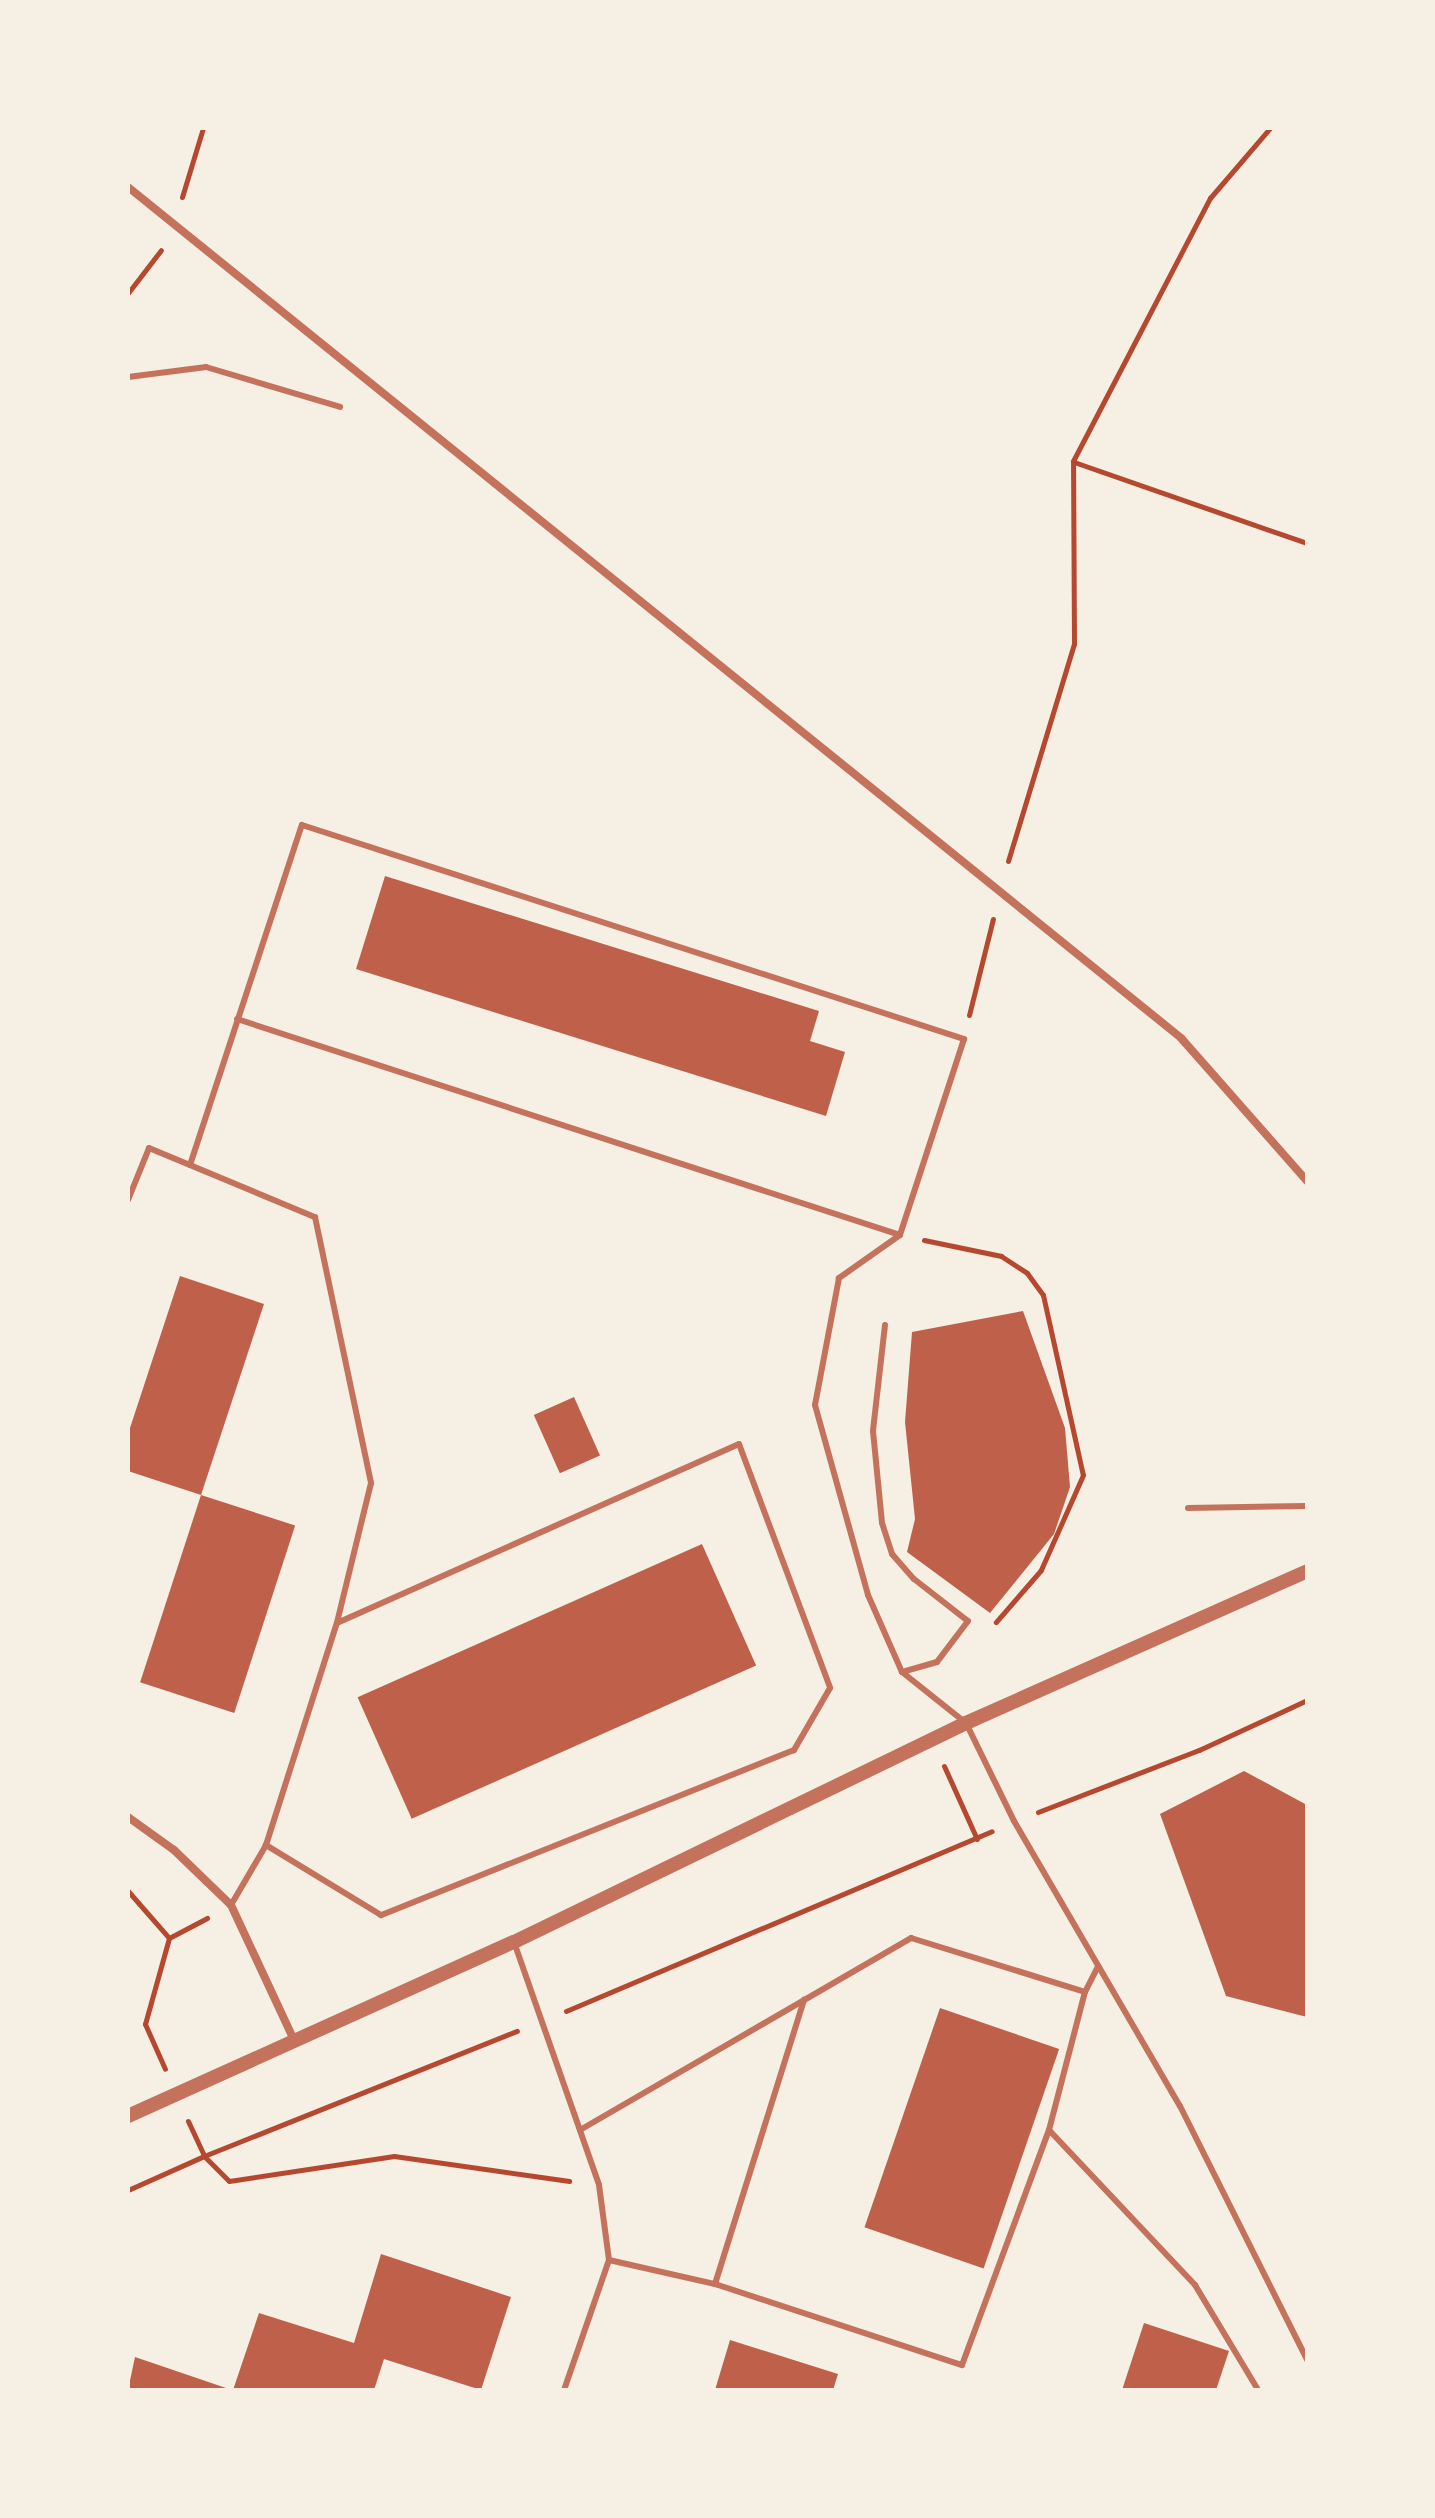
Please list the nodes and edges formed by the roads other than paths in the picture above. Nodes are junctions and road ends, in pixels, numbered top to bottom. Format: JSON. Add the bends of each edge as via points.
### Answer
{"nodes":[{"id":1,"x":128,"y":187,"type":"edge"},
{"id":2,"x":128,"y":377,"type":"edge"},
{"id":3,"x":340,"y":407,"type":"dead end"},
{"id":4,"x":237,"y":1019,"type":"junction"},
{"id":5,"x":190,"y":1165,"type":"junction"},
{"id":6,"x":1307,"y":1181,"type":"edge"},
{"id":7,"x":128,"y":1200,"type":"edge"},
{"id":8,"x":900,"y":1235,"type":"junction"},
{"id":9,"x":885,"y":1325,"type":"dead end"},
{"id":10,"x":1307,"y":1506,"type":"edge"},
{"id":11,"x":1188,"y":1508,"type":"dead end"},
{"id":12,"x":1307,"y":1571,"type":"edge"},
{"id":13,"x":337,"y":1623,"type":"junction"},
{"id":14,"x":902,"y":1672,"type":"junction"},
{"id":15,"x":966,"y":1723,"type":"junction"},
{"id":16,"x":128,"y":1817,"type":"edge"},
{"id":17,"x":266,"y":1845,"type":"junction"},
{"id":18,"x":231,"y":1905,"type":"junction"},
{"id":19,"x":514,"y":1942,"type":"junction"},
{"id":20,"x":1098,"y":1966,"type":"junction"},
{"id":21,"x":1085,"y":1992,"type":"junction"},
{"id":22,"x":804,"y":2000,"type":"junction"},
{"id":23,"x":295,"y":2042,"type":"junction"},
{"id":24,"x":128,"y":2116,"type":"edge"},
{"id":25,"x":580,"y":2130,"type":"junction"},
{"id":26,"x":1049,"y":2130,"type":"junction"},
{"id":27,"x":609,"y":2260,"type":"junction"},
{"id":28,"x":715,"y":2284,"type":"junction"},
{"id":29,"x":1307,"y":2360,"type":"edge"},
{"id":30,"x":564,"y":2390,"type":"edge"},
{"id":31,"x":1258,"y":2390,"type":"edge"}],
"edges":[{"from":1,"to":6,"type":"street","via":[[1181,1038]]},
{"from":2,"to":3,"type":"lane","via":[[206,367]]},
{"from":4,"to":5,"type":"lane"},
{"from":4,"to":8,"type":"lane"},
{"from":4,"to":8,"type":"lane","via":[[302,825],[964,1039]]},
{"from":5,"to":7,"type":"lane","via":[[149,1148]]},
{"from":5,"to":13,"type":"lane","via":[[315,1217],[371,1483]]},
{"from":8,"to":14,"type":"lane","via":[[839,1278],[815,1405],[868,1595]]},
{"from":9,"to":14,"type":"lane","via":[[873,1431],[882,1523],[892,1554],[914,1579],[968,1621],[937,1662]]},
{"from":10,"to":11,"type":"lane"},
{"from":12,"to":15,"type":"street"},
{"from":13,"to":17,"type":"lane"},
{"from":13,"to":17,"type":"lane","via":[[739,1444],[830,1688],[794,1750],[381,1915]]},
{"from":14,"to":15,"type":"lane"},
{"from":15,"to":19,"type":"street"},
{"from":15,"to":20,"type":"lane","via":[[1014,1821]]},
{"from":16,"to":18,"type":"street","via":[[174,1850]]},
{"from":17,"to":18,"type":"lane"},
{"from":18,"to":23,"type":"street"},
{"from":19,"to":23,"type":"street"},
{"from":19,"to":25,"type":"lane"},
{"from":20,"to":21,"type":"lane"},
{"from":20,"to":29,"type":"lane","via":[[1180,2106]]},
{"from":21,"to":22,"type":"lane","via":[[911,1938]]},
{"from":21,"to":26,"type":"lane"},
{"from":22,"to":25,"type":"lane"},
{"from":22,"to":28,"type":"lane"},
{"from":23,"to":24,"type":"street"},
{"from":25,"to":27,"type":"lane","via":[[599,2185]]},
{"from":26,"to":28,"type":"lane","via":[[962,2365]]},
{"from":26,"to":31,"type":"lane","via":[[1195,2285]]},
{"from":27,"to":28,"type":"lane"},
{"from":27,"to":30,"type":"lane"}]}
